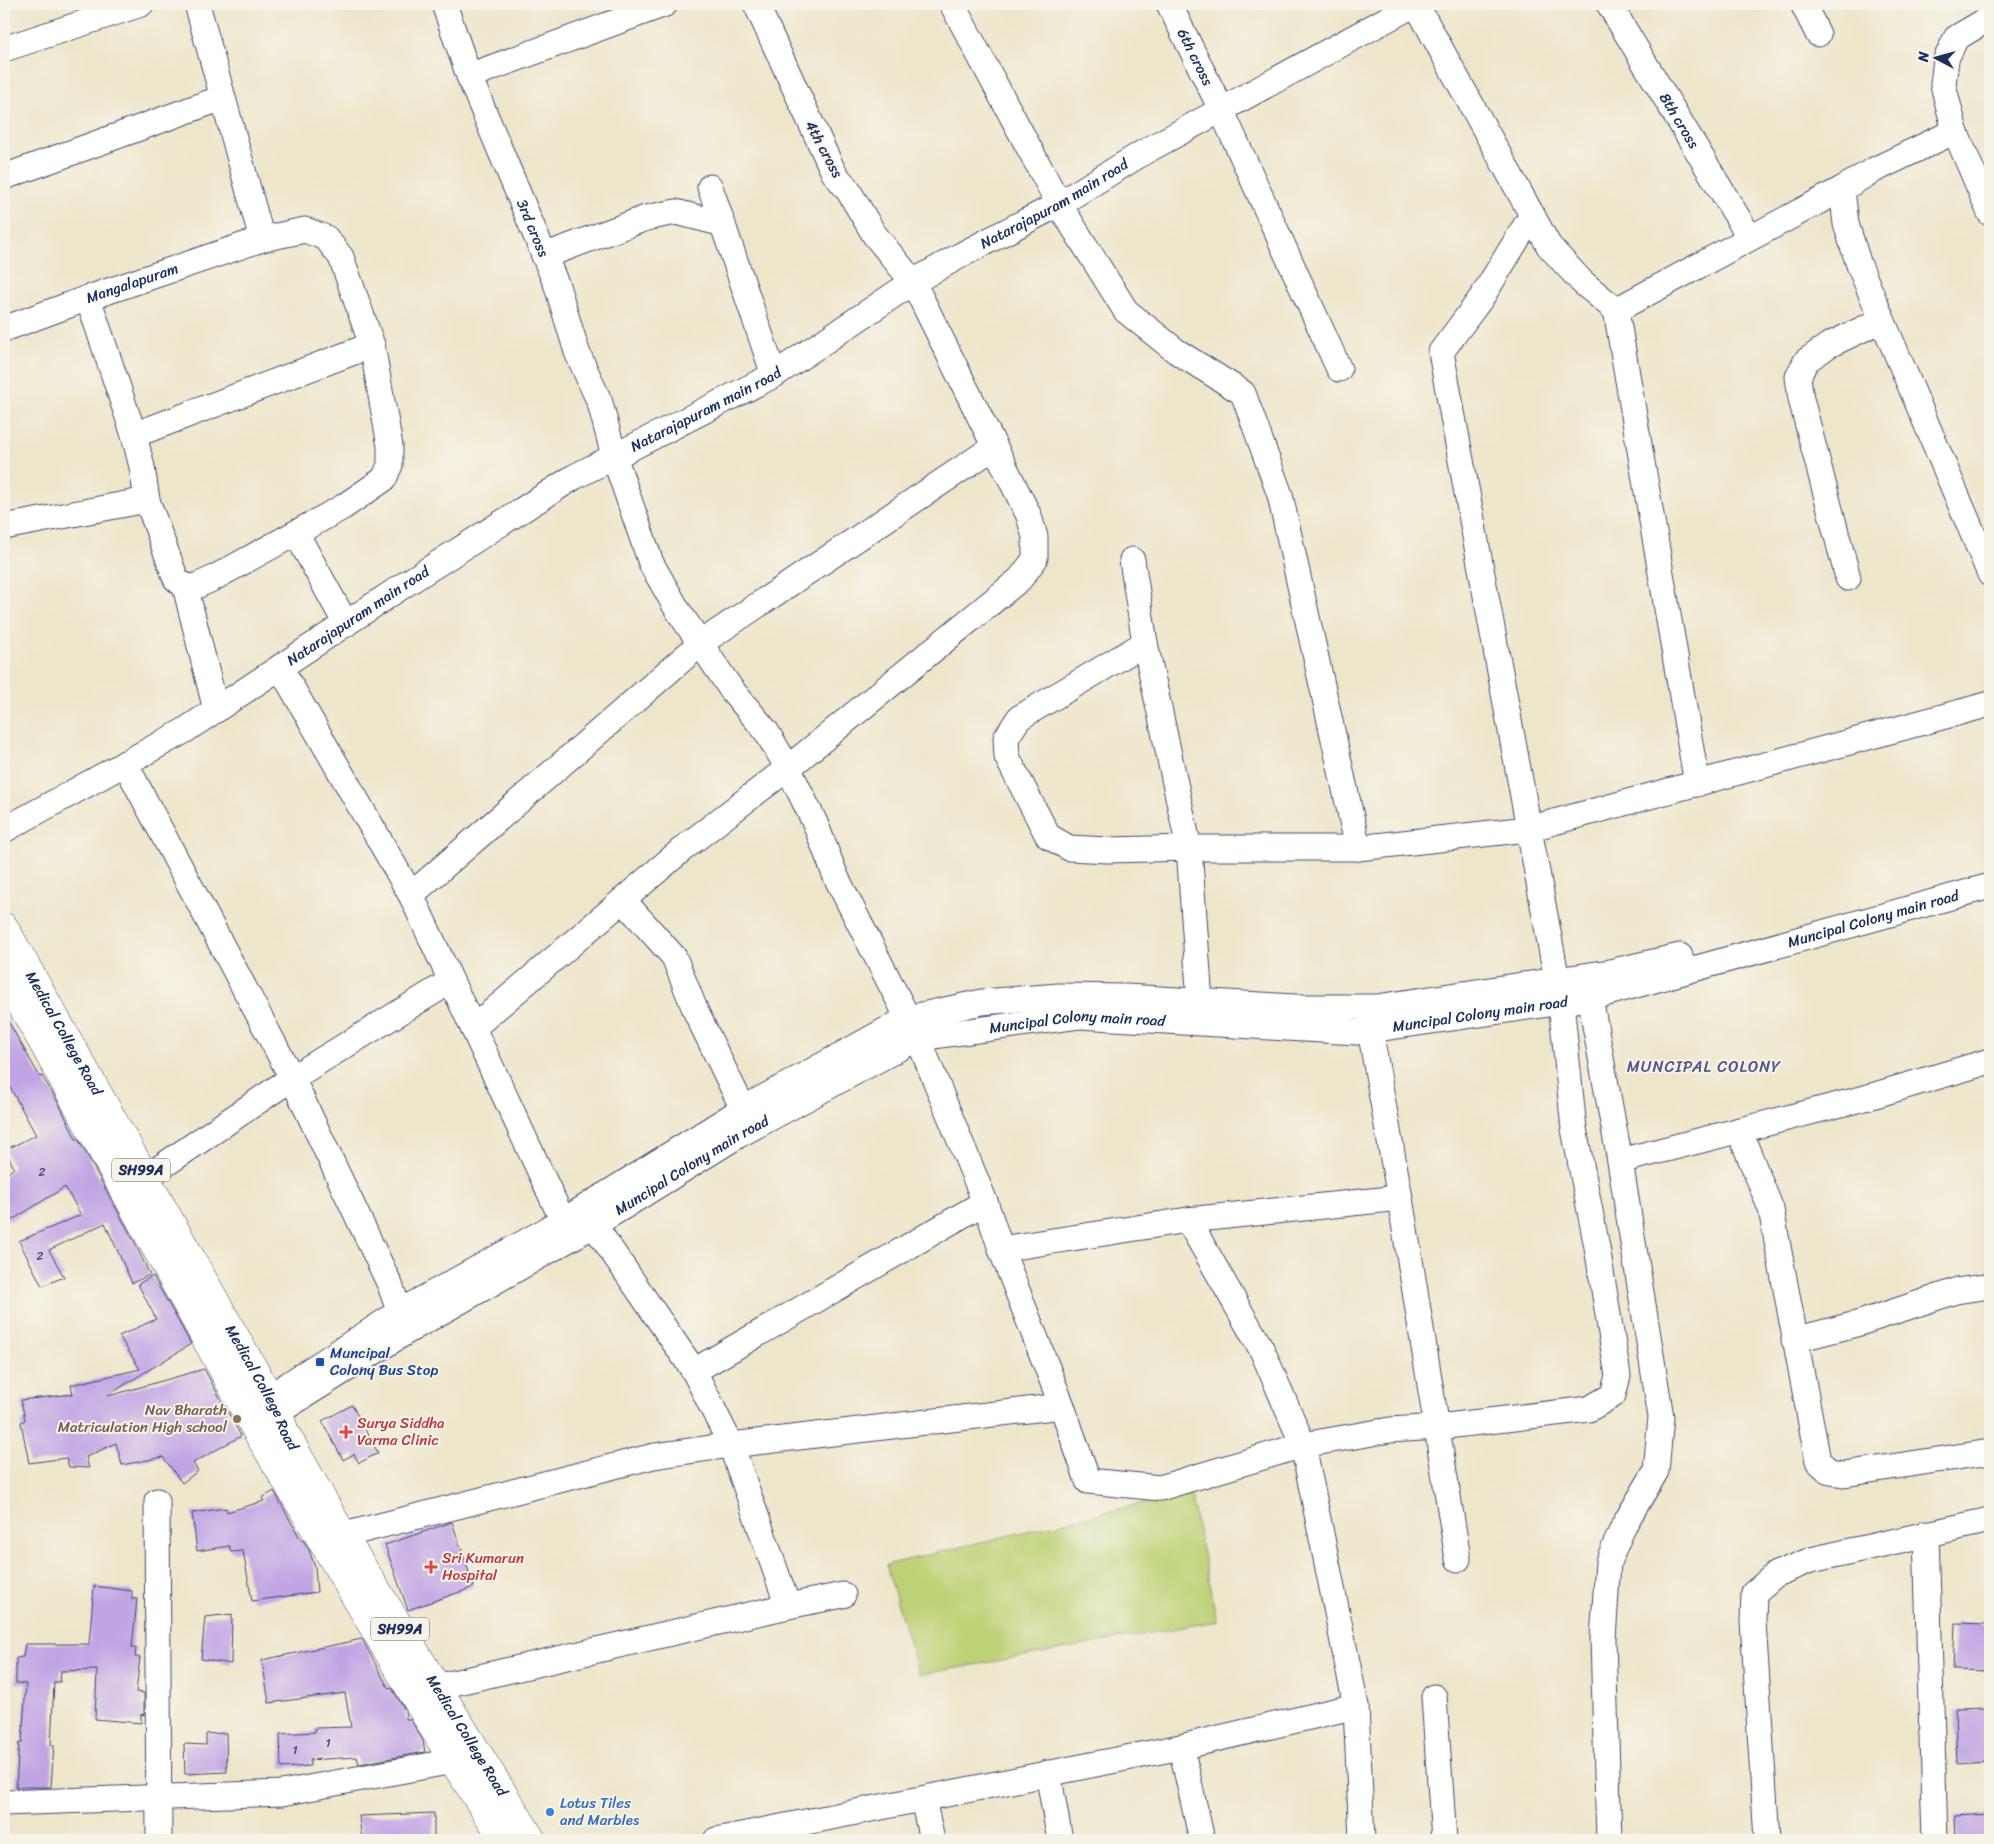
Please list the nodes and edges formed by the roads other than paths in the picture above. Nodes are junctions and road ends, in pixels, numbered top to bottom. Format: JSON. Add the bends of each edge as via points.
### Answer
{"nodes":[{"id":1,"x":140,"y":4,"type":"edge"},
{"id":2,"x":197,"y":4,"type":"edge"},
{"id":3,"x":444,"y":4,"type":"edge"},
{"id":4,"x":665,"y":4,"type":"edge"},
{"id":5,"x":756,"y":4,"type":"edge"},
{"id":6,"x":952,"y":4,"type":"edge"},
{"id":7,"x":1169,"y":4,"type":"edge"},
{"id":8,"x":1416,"y":4,"type":"edge"},
{"id":9,"x":1609,"y":4,"type":"edge"},
{"id":10,"x":1803,"y":4,"type":"edge"},
{"id":11,"x":1990,"y":18,"type":"edge"},
{"id":12,"x":1818,"y":34,"type":"dead end"},
{"id":13,"x":4,"y":49,"type":"edge"},
{"id":14,"x":469,"y":76,"type":"junction"},
{"id":15,"x":222,"y":98,"type":"junction"},
{"id":16,"x":1221,"y":110,"type":"junction"},
{"id":17,"x":1955,"y":131,"type":"junction"},
{"id":18,"x":4,"y":177,"type":"edge"},
{"id":19,"x":710,"y":187,"type":"dead end"},
{"id":20,"x":1842,"y":189,"type":"junction"},
{"id":21,"x":1059,"y":204,"type":"junction"},
{"id":22,"x":1990,"y":213,"type":"edge"},
{"id":23,"x":1532,"y":215,"type":"junction"},
{"id":24,"x":723,"y":224,"type":"junction"},
{"id":25,"x":1750,"y":238,"type":"junction"},
{"id":26,"x":262,"y":239,"type":"junction"},
{"id":27,"x":544,"y":256,"type":"junction"},
{"id":28,"x":913,"y":282,"type":"junction"},
{"id":29,"x":88,"y":298,"type":"junction"},
{"id":30,"x":1616,"y":310,"type":"junction"},
{"id":31,"x":1882,"y":320,"type":"junction"},
{"id":32,"x":4,"y":329,"type":"edge"},
{"id":33,"x":372,"y":345,"type":"junction"},
{"id":34,"x":1339,"y":369,"type":"dead end"},
{"id":35,"x":774,"y":376,"type":"junction"},
{"id":36,"x":134,"y":435,"type":"junction"},
{"id":37,"x":994,"y":447,"type":"junction"},
{"id":38,"x":614,"y":456,"type":"junction"},
{"id":39,"x":147,"y":500,"type":"junction"},
{"id":40,"x":4,"y":527,"type":"edge"},
{"id":41,"x":296,"y":533,"type":"junction"},
{"id":42,"x":1132,"y":560,"type":"dead end"},
{"id":43,"x":1990,"y":574,"type":"edge"},
{"id":44,"x":1848,"y":578,"type":"dead end"},
{"id":45,"x":185,"y":586,"type":"junction"},
{"id":46,"x":346,"y":624,"type":"junction"},
{"id":47,"x":701,"y":643,"type":"junction"},
{"id":48,"x":1144,"y":643,"type":"junction"},
{"id":49,"x":280,"y":667,"type":"junction"},
{"id":50,"x":1990,"y":704,"type":"edge"},
{"id":51,"x":216,"y":710,"type":"junction"},
{"id":52,"x":125,"y":763,"type":"junction"},
{"id":53,"x":788,"y":768,"type":"junction"},
{"id":54,"x":1697,"y":784,"type":"junction"},
{"id":55,"x":1528,"y":829,"type":"junction"},
{"id":56,"x":4,"y":830,"type":"edge"},
{"id":57,"x":1189,"y":848,"type":"junction"},
{"id":58,"x":1358,"y":848,"type":"junction"},
{"id":59,"x":1990,"y":868,"type":"edge"},
{"id":60,"x":1990,"y":886,"type":"edge"},
{"id":61,"x":411,"y":895,"type":"junction"},
{"id":62,"x":624,"y":900,"type":"junction"},
{"id":63,"x":4,"y":927,"type":"edge"},
{"id":64,"x":4,"y":978,"type":"edge"},
{"id":65,"x":451,"y":981,"type":"junction"},
{"id":66,"x":1558,"y":991,"type":"junction"},
{"id":67,"x":1590,"y":998,"type":"junction"},
{"id":68,"x":1200,"y":1012,"type":"junction"},
{"id":69,"x":473,"y":1028,"type":"junction"},
{"id":70,"x":913,"y":1028,"type":"junction"},
{"id":71,"x":1370,"y":1030,"type":"junction"},
{"id":72,"x":1990,"y":1061,"type":"edge"},
{"id":73,"x":292,"y":1078,"type":"junction"},
{"id":74,"x":748,"y":1119,"type":"junction"},
{"id":75,"x":1739,"y":1130,"type":"junction"},
{"id":76,"x":1620,"y":1161,"type":"junction"},
{"id":77,"x":145,"y":1178,"type":"junction"},
{"id":78,"x":1400,"y":1198,"type":"junction"},
{"id":79,"x":985,"y":1202,"type":"junction"},
{"id":80,"x":1188,"y":1220,"type":"junction"},
{"id":81,"x":594,"y":1225,"type":"junction"},
{"id":82,"x":568,"y":1229,"type":"junction"},
{"id":83,"x":1001,"y":1250,"type":"junction"},
{"id":84,"x":1990,"y":1286,"type":"edge"},
{"id":85,"x":404,"y":1321,"type":"junction"},
{"id":86,"x":1794,"y":1340,"type":"junction"},
{"id":87,"x":694,"y":1371,"type":"junction"},
{"id":88,"x":273,"y":1405,"type":"junction"},
{"id":89,"x":1062,"y":1406,"type":"junction"},
{"id":90,"x":1438,"y":1427,"type":"junction"},
{"id":91,"x":257,"y":1432,"type":"junction"},
{"id":92,"x":731,"y":1445,"type":"junction"},
{"id":93,"x":1302,"y":1445,"type":"junction"},
{"id":94,"x":1990,"y":1452,"type":"edge"},
{"id":95,"x":158,"y":1501,"type":"dead end"},
{"id":96,"x":1990,"y":1520,"type":"edge"},
{"id":97,"x":1926,"y":1533,"type":"junction"},
{"id":98,"x":332,"y":1537,"type":"junction"},
{"id":99,"x":1458,"y":1559,"type":"dead end"},
{"id":100,"x":843,"y":1595,"type":"dead end"},
{"id":101,"x":788,"y":1606,"type":"junction"},
{"id":102,"x":425,"y":1692,"type":"junction"},
{"id":103,"x":1434,"y":1698,"type":"dead end"},
{"id":104,"x":1356,"y":1706,"type":"junction"},
{"id":105,"x":1182,"y":1747,"type":"junction"},
{"id":106,"x":453,"y":1761,"type":"junction"},
{"id":107,"x":1048,"y":1774,"type":"junction"},
{"id":108,"x":158,"y":1798,"type":"junction"},
{"id":109,"x":923,"y":1799,"type":"junction"},
{"id":110,"x":4,"y":1803,"type":"edge"},
{"id":111,"x":801,"y":1832,"type":"edge"},
{"id":112,"x":159,"y":1840,"type":"edge"},
{"id":113,"x":504,"y":1840,"type":"edge"},
{"id":114,"x":532,"y":1840,"type":"edge"},
{"id":115,"x":716,"y":1840,"type":"edge"},
{"id":116,"x":932,"y":1840,"type":"edge"},
{"id":117,"x":1060,"y":1840,"type":"edge"},
{"id":118,"x":1202,"y":1840,"type":"edge"},
{"id":119,"x":1362,"y":1840,"type":"edge"},
{"id":120,"x":1444,"y":1840,"type":"edge"},
{"id":121,"x":1609,"y":1840,"type":"edge"},
{"id":122,"x":1767,"y":1840,"type":"edge"},
{"id":123,"x":1935,"y":1840,"type":"edge"}],
"edges":[{"from":1,"to":13,"type":"street"},
{"from":2,"to":15,"type":"street"},
{"from":3,"to":14,"type":"street","name":"3rd cross"},
{"from":4,"to":14,"type":"street"},
{"from":5,"to":28,"type":"street","name":"4th cross","via":[[834,173],[874,234]]},
{"from":6,"to":21,"type":"street"},
{"from":7,"to":16,"type":"street","name":"6th cross"},
{"from":8,"to":16,"type":"street","name":"Natarajapuram main road"},
{"from":8,"to":23,"type":"street"},
{"from":9,"to":25,"type":"street","name":"8th cross"},
{"from":10,"to":12,"type":"street"},
{"from":11,"to":17,"type":"street","via":[[1956,38],[1946,59],[1942,85]]},
{"from":14,"to":27,"type":"street","name":"3rd cross"},
{"from":15,"to":18,"type":"street"},
{"from":15,"to":26,"type":"street"},
{"from":16,"to":21,"type":"street","name":"Natarajapuram main road","via":[[1136,156]]},
{"from":16,"to":34,"type":"street","name":"6th cross"},
{"from":17,"to":20,"type":"street"},
{"from":17,"to":22,"type":"street"},
{"from":19,"to":24,"type":"street"},
{"from":20,"to":25,"type":"street"},
{"from":20,"to":31,"type":"street","via":[[1846,224],[1858,266]]},
{"from":21,"to":28,"type":"street","name":"Natarajapuram main road"},
{"from":21,"to":58,"type":"street","via":[[1126,311],[1176,351],[1243,393],[1280,495]]},
{"from":23,"to":30,"type":"street","via":[[1549,246],[1582,282]]},
{"from":23,"to":55,"type":"street","via":[[1482,297],[1441,352]]},
{"from":24,"to":27,"type":"street","via":[[676,212],[646,218]]},
{"from":24,"to":35,"type":"street"},
{"from":25,"to":30,"type":"street"},
{"from":26,"to":29,"type":"street","name":"Mangalapuram"},
{"from":26,"to":33,"type":"street","name":"Mangalapuram","via":[[305,230],[326,238],[341,256]]},
{"from":27,"to":38,"type":"street","name":"3rd cross","via":[[557,286],[577,352],[600,402]]},
{"from":28,"to":35,"type":"street","name":"Natarajapuram main road"},
{"from":28,"to":37,"type":"street","name":"4th cross"},
{"from":29,"to":32,"type":"street","name":"Mangalapuram"},
{"from":29,"to":36,"type":"street"},
{"from":30,"to":54,"type":"street"},
{"from":31,"to":43,"type":"street"},
{"from":31,"to":44,"type":"street","via":[[1829,345],[1806,360],[1798,377]]},
{"from":33,"to":36,"type":"street"},
{"from":33,"to":41,"type":"street","name":"Mangalapuram","via":[[390,446],[390,465],[384,479]]},
{"from":35,"to":38,"type":"street","name":"Natarajapuram main road"},
{"from":36,"to":39,"type":"street"},
{"from":37,"to":47,"type":"street"},
{"from":37,"to":53,"type":"street","name":"4th cross","via":[[1029,516],[1036,537],[1035,559],[1020,578]]},
{"from":38,"to":46,"type":"street","name":"Natarajapuram main road","via":[[574,477]]},
{"from":38,"to":47,"type":"street","name":"3rd cross","via":[[651,563]]},
{"from":39,"to":40,"type":"street"},
{"from":39,"to":45,"type":"street","via":[[176,579]]},
{"from":41,"to":45,"type":"street","name":"Mangalapuram","via":[[212,579],[194,587]]},
{"from":41,"to":46,"type":"street"},
{"from":42,"to":48,"type":"street"},
{"from":45,"to":51,"type":"street"},
{"from":46,"to":49,"type":"street","name":"Natarajapuram main road"},
{"from":47,"to":53,"type":"street","name":"3rd cross","via":[[731,689],[766,731]]},
{"from":47,"to":61,"type":"street"},
{"from":48,"to":57,"type":"street"},
{"from":48,"to":57,"type":"street","via":[[1019,718],[1006,738],[1007,757],[1048,836],[1069,848]]},
{"from":49,"to":51,"type":"street","name":"Natarajapuram main road"},
{"from":49,"to":61,"type":"street"},
{"from":50,"to":54,"type":"street"},
{"from":51,"to":52,"type":"street","name":"Natarajapuram main road"},
{"from":52,"to":56,"type":"street","name":"Natarajapuram main road"},
{"from":52,"to":73,"type":"street"},
{"from":53,"to":62,"type":"street","name":"4th cross"},
{"from":53,"to":70,"type":"street","name":"3rd cross","via":[[836,877]]},
{"from":54,"to":55,"type":"street"},
{"from":55,"to":58,"type":"street"},
{"from":55,"to":66,"type":"street"},
{"from":57,"to":58,"type":"street"},
{"from":57,"to":68,"type":"street"},
{"from":59,"to":66,"type":"street","via":[[1877,902],[1610,972]]},
{"from":60,"to":67,"type":"street","name":"Muncipal Colony main road"},
{"from":61,"to":65,"type":"street"},
{"from":62,"to":69,"type":"street","name":"4th cross"},
{"from":62,"to":74,"type":"street","via":[[674,957],[696,1012]]},
{"from":63,"to":77,"type":"main road","name":"Medical College Road","number":"SH99A"},
{"from":64,"to":91,"type":"main road","name":"Medical College Road","number":"SH99A","via":[[44,1043]]},
{"from":65,"to":69,"type":"street"},
{"from":65,"to":73,"type":"street"},
{"from":66,"to":67,"type":"street","name":"Muncipal Colony main road"},
{"from":66,"to":68,"type":"street","via":[[1377,1006]]},
{"from":66,"to":71,"type":"street","name":"Muncipal Colony main road"},
{"from":66,"to":90,"type":"street","via":[[1574,1129],[1618,1376],[1613,1395],[1589,1409]]},
{"from":67,"to":76,"type":"street"},
{"from":68,"to":70,"type":"street","name":"Muncipal Colony main road","via":[[1079,1016]]},
{"from":68,"to":71,"type":"street","name":"Muncipal Colony main road","via":[[1357,1032]]},
{"from":69,"to":82,"type":"street"},
{"from":70,"to":74,"type":"street","name":"Muncipal Colony main road"},
{"from":70,"to":79,"type":"street","name":"3rd cross"},
{"from":71,"to":78,"type":"street"},
{"from":72,"to":75,"type":"street","via":[[1865,1098]]},
{"from":73,"to":77,"type":"street"},
{"from":73,"to":85,"type":"street"},
{"from":74,"to":81,"type":"street","name":"Muncipal Colony main road"},
{"from":74,"to":82,"type":"street"},
{"from":75,"to":76,"type":"street"},
{"from":75,"to":86,"type":"street","via":[[1770,1209]]},
{"from":76,"to":121,"type":"street","via":[[1661,1417],[1656,1472],[1624,1525],[1608,1562],[1603,1639]]},
{"from":77,"to":88,"type":"main road","name":"Medical College Road","number":"SH99A"},
{"from":78,"to":80,"type":"street"},
{"from":78,"to":90,"type":"street"},
{"from":79,"to":83,"type":"street","name":"3rd cross"},
{"from":79,"to":87,"type":"street"},
{"from":80,"to":83,"type":"street"},
{"from":80,"to":93,"type":"street","via":[[1262,1350]]},
{"from":81,"to":82,"type":"street","name":"Muncipal Colony main road"},
{"from":81,"to":87,"type":"street"},
{"from":82,"to":85,"type":"street","name":"Muncipal Colony main road"},
{"from":83,"to":89,"type":"street","name":"3rd cross"},
{"from":84,"to":86,"type":"street","via":[[1956,1291]]},
{"from":85,"to":88,"type":"street","name":"Muncipal Colony main road"},
{"from":86,"to":94,"type":"street","via":[[1818,1461],[1830,1472],[1844,1474]]},
{"from":87,"to":92,"type":"street"},
{"from":88,"to":91,"type":"street","name":"Muncipal Colony main road"},
{"from":88,"to":98,"type":"main road","name":"Medical College Road","number":"SH99A"},
{"from":89,"to":92,"type":"street"},
{"from":89,"to":93,"type":"street","name":"3rd cross","via":[[1088,1481],[1160,1488]]},
{"from":90,"to":93,"type":"street","via":[[1390,1430]]},
{"from":90,"to":99,"type":"street"},
{"from":91,"to":98,"type":"main road","name":"Medical College Road","number":"SH99A"},
{"from":92,"to":98,"type":"street","via":[[654,1456]]},
{"from":92,"to":101,"type":"street"},
{"from":93,"to":104,"type":"street"},
{"from":95,"to":108,"type":"street"},
{"from":96,"to":97,"type":"street"},
{"from":97,"to":122,"type":"street","via":[[1811,1560],[1776,1574],[1754,1593],[1752,1621]]},
{"from":97,"to":123,"type":"street"},
{"from":98,"to":102,"type":"main road","name":"Medical College Road","number":"SH99A"},
{"from":100,"to":101,"type":"street"},
{"from":101,"to":102,"type":"street"},
{"from":102,"to":106,"type":"main road","name":"Medical College Road","number":"SH99A"},
{"from":102,"to":114,"type":"main road","name":"Medical College Road","number":"SH99A"},
{"from":103,"to":120,"type":"street"},
{"from":104,"to":105,"type":"street"},
{"from":104,"to":119,"type":"street"},
{"from":105,"to":107,"type":"street"},
{"from":105,"to":118,"type":"street"},
{"from":106,"to":108,"type":"street","via":[[282,1793]]},
{"from":106,"to":113,"type":"main road","name":"Medical College Road","number":"SH99A"},
{"from":107,"to":109,"type":"street"},
{"from":107,"to":117,"type":"street"},
{"from":108,"to":110,"type":"street"},
{"from":108,"to":112,"type":"street"},
{"from":109,"to":111,"type":"street"},
{"from":109,"to":116,"type":"street"},
{"from":111,"to":115,"type":"street"}]}
